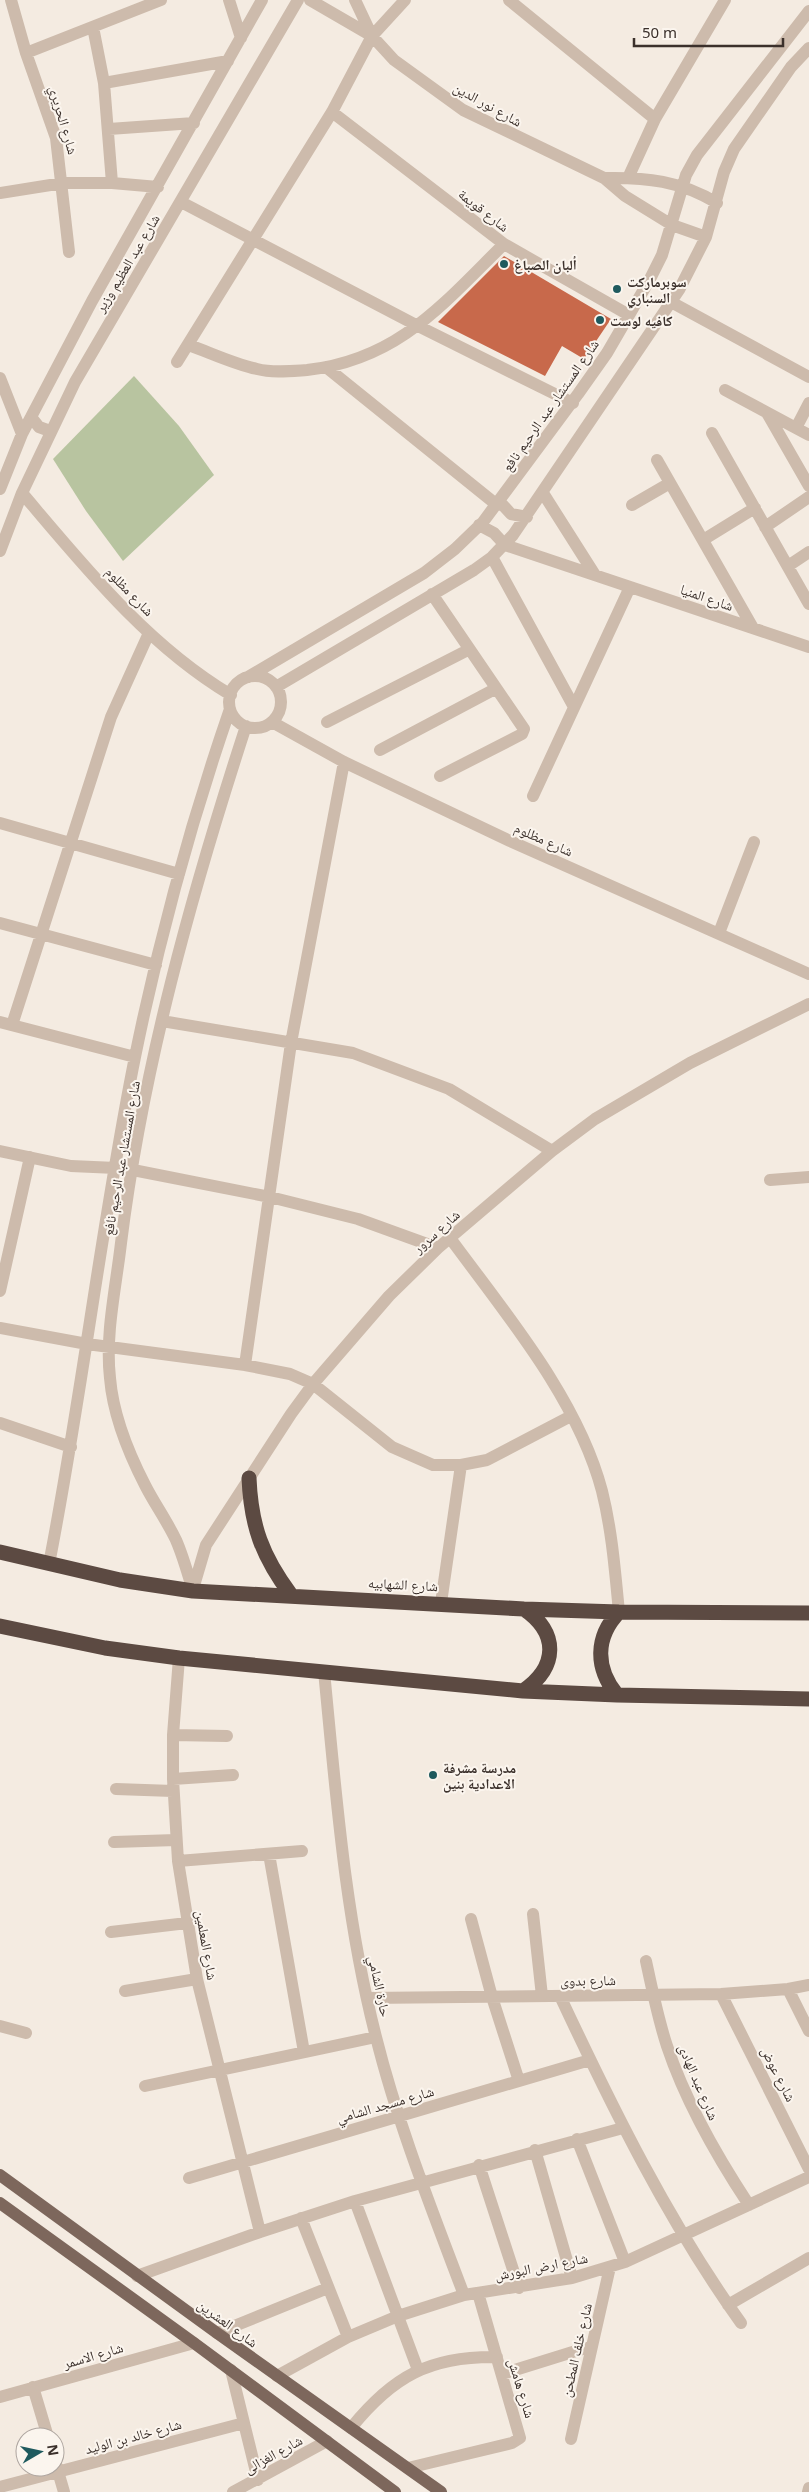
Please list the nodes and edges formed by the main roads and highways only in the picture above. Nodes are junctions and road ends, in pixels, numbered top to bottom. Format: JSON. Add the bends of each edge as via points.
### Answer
{"nodes":[{"id":1,"x":249,"y":1478,"type":"road end"},
{"id":2,"x":0,"y":1552,"type":"edge"},
{"id":3,"x":291,"y":1595,"type":"junction"},
{"id":4,"x":524,"y":1608,"type":"junction"},
{"id":5,"x":619,"y":1612,"type":"junction"},
{"id":6,"x":809,"y":1613,"type":"edge"},
{"id":7,"x":0,"y":1626,"type":"edge"},
{"id":8,"x":523,"y":1691,"type":"junction"},
{"id":9,"x":617,"y":1695,"type":"junction"},
{"id":10,"x":809,"y":1699,"type":"edge"},
{"id":11,"x":0,"y":2175,"type":"edge"},
{"id":12,"x":0,"y":2203,"type":"edge"},
{"id":13,"x":308,"y":2398,"type":"junction"},
{"id":14,"x":294,"y":2417,"type":"junction"},
{"id":15,"x":395,"y":2492,"type":"edge"},
{"id":16,"x":441,"y":2492,"type":"edge"}],
"edges":[{"from":1,"to":3,"type":"highway","via":[[250,1503],[260,1544]]},
{"from":2,"to":3,"type":"highway","name":"شارع الشهابيه","via":[[193,1591]]},
{"from":3,"to":4,"type":"highway","name":"شارع الشهابيه"},
{"from":4,"to":5,"type":"highway","name":"شارع الشهابيه"},
{"from":4,"to":8,"type":"highway","via":[[538,1618],[547,1633],[550,1650],[547,1667],[537,1681]]},
{"from":5,"to":6,"type":"highway","name":"شارع الشهابيه"},
{"from":5,"to":9,"type":"highway","via":[[605,1630],[600,1653],[604,1676]]},
{"from":7,"to":8,"type":"highway","via":[[105,1648],[179,1658]]},
{"from":8,"to":9,"type":"highway"},
{"from":9,"to":10,"type":"highway"},
{"from":11,"to":13,"type":"main road","name":"شارع العشرين"},
{"from":12,"to":14,"type":"main road"},
{"from":13,"to":14,"type":"main road"},
{"from":13,"to":16,"type":"main road","name":"شارع العشرين"},
{"from":14,"to":15,"type":"main road"}]}
